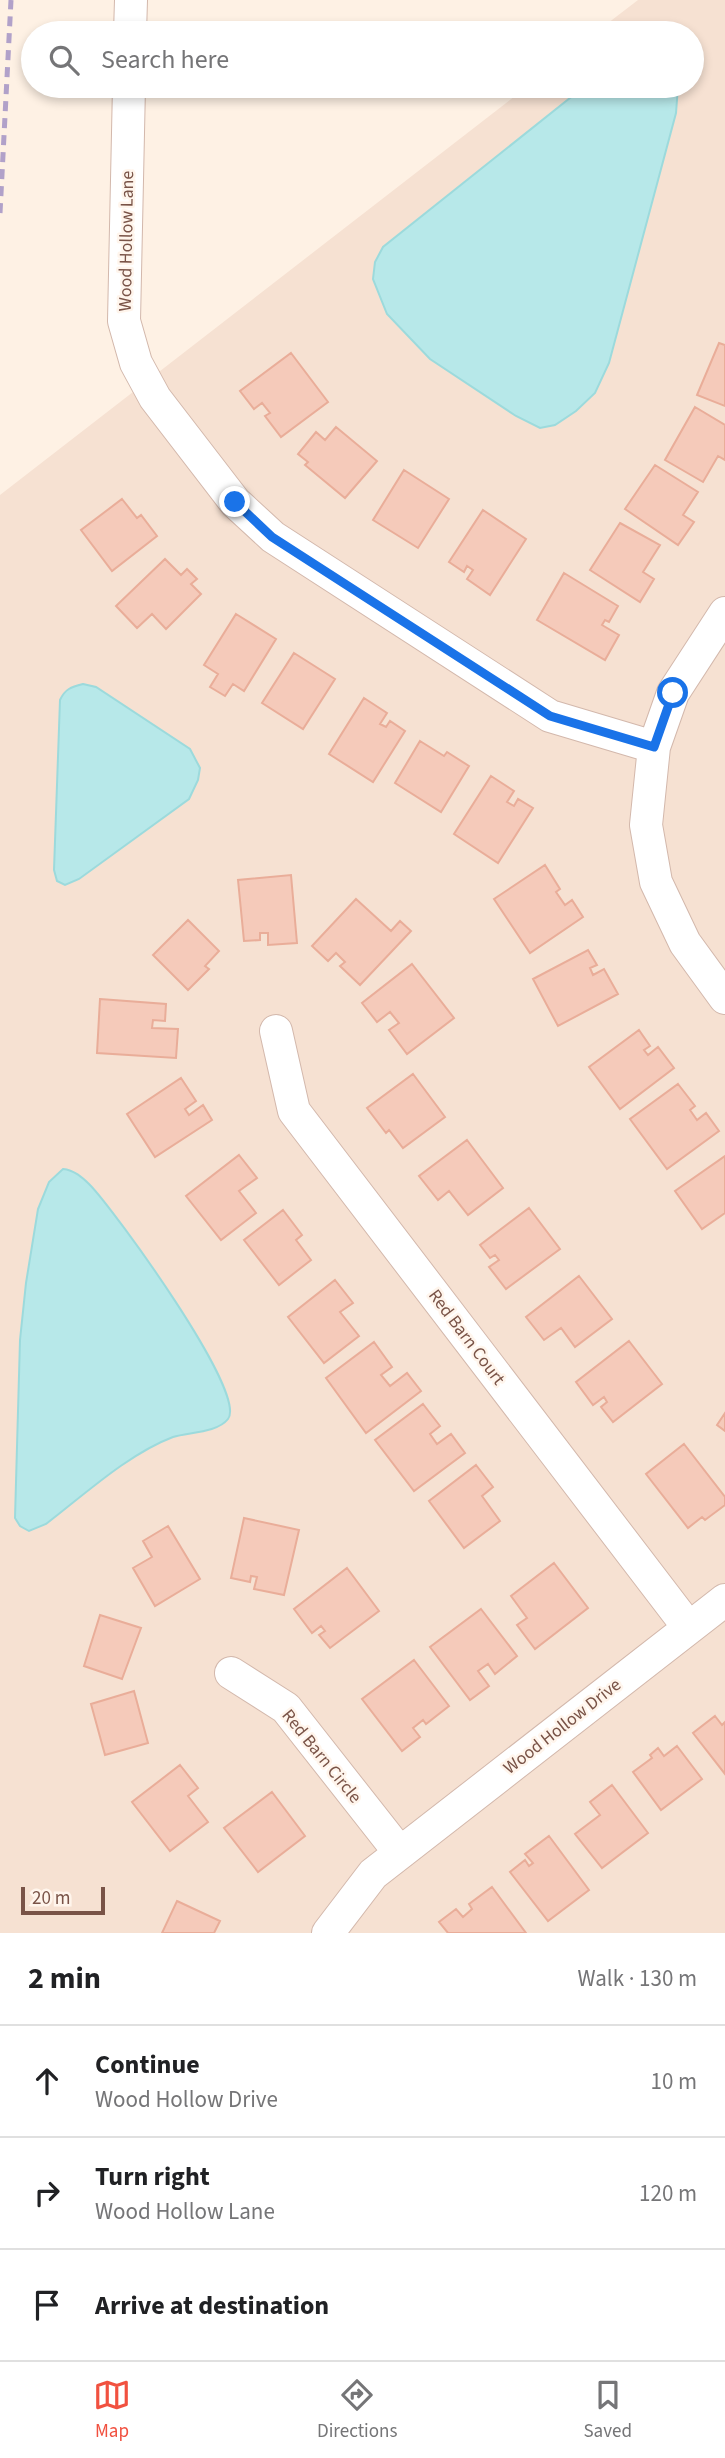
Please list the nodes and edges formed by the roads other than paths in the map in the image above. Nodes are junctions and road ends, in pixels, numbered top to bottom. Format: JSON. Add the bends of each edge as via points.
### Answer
{"nodes":[{"id":1,"x":131,"y":0,"type":"edge"},
{"id":2,"x":130,"y":21,"type":"edge"},
{"id":3,"x":129,"y":98,"type":"edge"},
{"id":4,"x":725,"y":613,"type":"edge"},
{"id":5,"x":654,"y":747,"type":"junction"},
{"id":6,"x":725,"y":998,"type":"edge"},
{"id":7,"x":276,"y":1031,"type":"dead end"},
{"id":8,"x":725,"y":1600,"type":"edge"},
{"id":9,"x":689,"y":1628,"type":"junction"},
{"id":10,"x":231,"y":1674,"type":"dead end"},
{"id":11,"x":400,"y":1853,"type":"junction"},
{"id":12,"x":328,"y":1933,"type":"edge"}],
"edges":[{"from":1,"to":2,"type":"street"},
{"from":3,"to":5,"type":"street","name":"Wood Hollow Lane","via":[[124,321],[136,363],[155,398],[235,502],[272,537],[550,716]]},
{"from":4,"to":5,"type":"street","via":[[673,693]]},
{"from":5,"to":6,"type":"street","via":[[646,825],[656,882],[685,943]]},
{"from":7,"to":9,"type":"street","name":"Red Barn Court","via":[[294,1111]]},
{"from":8,"to":9,"type":"street","name":"Wood Hollow Drive"},
{"from":9,"to":11,"type":"street","name":"Wood Hollow Drive"},
{"from":10,"to":11,"type":"street","name":"Red Barn Circle","via":[[286,1708]]},
{"from":11,"to":12,"type":"street","name":"Wood Hollow Drive","via":[[373,1874]]}]}
